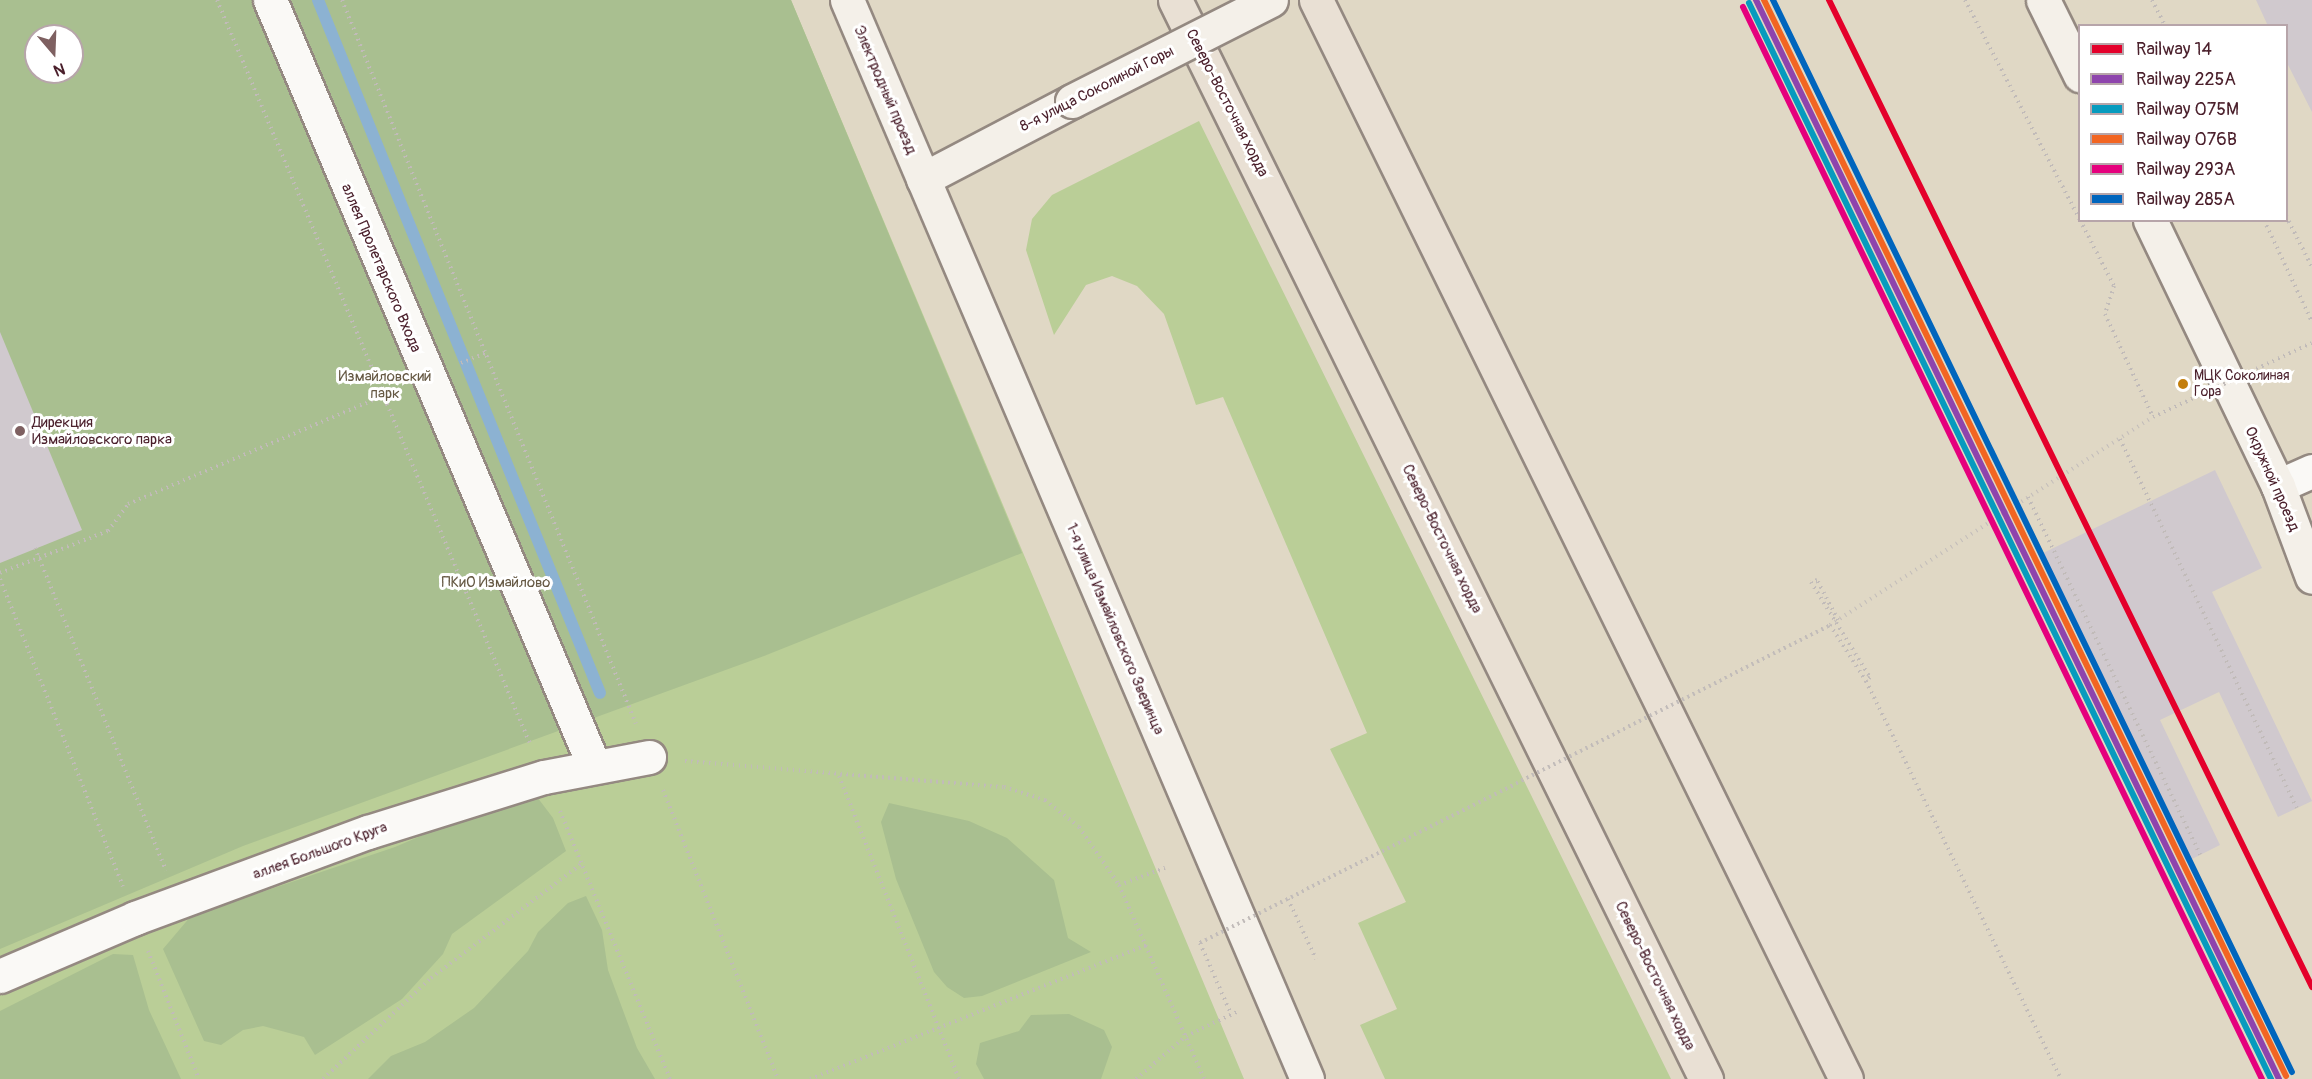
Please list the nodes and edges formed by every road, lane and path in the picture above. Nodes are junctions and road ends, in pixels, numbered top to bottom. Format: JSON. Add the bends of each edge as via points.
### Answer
{"nodes":[{"id":1,"x":218,"y":0,"type":"edge"},
{"id":2,"x":270,"y":0,"type":"edge"},
{"id":3,"x":342,"y":0,"type":"edge"},
{"id":4,"x":847,"y":0,"type":"edge"},
{"id":5,"x":1176,"y":0,"type":"edge"},
{"id":6,"x":1271,"y":0,"type":"edge"},
{"id":7,"x":1316,"y":0,"type":"edge"},
{"id":8,"x":1965,"y":0,"type":"edge"},
{"id":9,"x":2043,"y":0,"type":"edge"},
{"id":10,"x":2152,"y":0,"type":"edge"},
{"id":11,"x":2164,"y":24,"type":"edge"},
{"id":12,"x":2078,"y":73,"type":"edge"},
{"id":13,"x":923,"y":179,"type":"junction"},
{"id":14,"x":2078,"y":216,"type":"edge"},
{"id":15,"x":2288,"y":220,"type":"edge"},
{"id":16,"x":2081,"y":222,"type":"edge"},
{"id":17,"x":2151,"y":222,"type":"edge"},
{"id":18,"x":2265,"y":222,"type":"edge"},
{"id":19,"x":2312,"y":267,"type":"edge"},
{"id":20,"x":2312,"y":322,"type":"edge"},
{"id":21,"x":2312,"y":343,"type":"edge"},
{"id":22,"x":486,"y":354,"type":"junction"},
{"id":23,"x":472,"y":359,"type":"dead end"},
{"id":24,"x":426,"y":377,"type":"junction"},
{"id":25,"x":382,"y":396,"type":"junction"},
{"id":26,"x":2153,"y":417,"type":"junction"},
{"id":27,"x":2120,"y":439,"type":"junction"},
{"id":28,"x":2312,"y":471,"type":"edge"},
{"id":29,"x":2278,"y":486,"type":"junction"},
{"id":30,"x":2028,"y":496,"type":"junction"},
{"id":31,"x":35,"y":548,"type":"dead end"},
{"id":32,"x":39,"y":558,"type":"junction"},
{"id":33,"x":0,"y":573,"type":"edge"},
{"id":34,"x":2312,"y":577,"type":"edge"},
{"id":35,"x":0,"y":579,"type":"edge"},
{"id":36,"x":1838,"y":620,"type":"junction"},
{"id":37,"x":1830,"y":625,"type":"junction"},
{"id":38,"x":1866,"y":681,"type":"junction"},
{"id":39,"x":649,"y":757,"type":"junction"},
{"id":40,"x":594,"y":766,"type":"junction"},
{"id":41,"x":77,"y":768,"type":"dead end"},
{"id":42,"x":839,"y":776,"type":"junction"},
{"id":43,"x":544,"y":777,"type":"junction"},
{"id":44,"x":2296,"y":808,"type":"dead end"},
{"id":45,"x":2200,"y":855,"type":"dead end"},
{"id":46,"x":584,"y":862,"type":"junction"},
{"id":47,"x":1165,"y":868,"type":"dead end"},
{"id":48,"x":1119,"y":885,"type":"junction"},
{"id":49,"x":1288,"y":899,"type":"junction"},
{"id":50,"x":179,"y":902,"type":"junction"},
{"id":51,"x":1149,"y":944,"type":"junction"},
{"id":52,"x":1316,"y":959,"type":"dead end"},
{"id":53,"x":0,"y":976,"type":"edge"},
{"id":54,"x":1237,"y":999,"type":"dead end"},
{"id":55,"x":1231,"y":1014,"type":"junction"},
{"id":56,"x":939,"y":1028,"type":"junction"},
{"id":57,"x":1186,"y":1036,"type":"junction"},
{"id":58,"x":323,"y":1079,"type":"edge"},
{"id":59,"x":670,"y":1079,"type":"edge"},
{"id":60,"x":778,"y":1079,"type":"edge"},
{"id":61,"x":810,"y":1079,"type":"edge"},
{"id":62,"x":959,"y":1079,"type":"edge"},
{"id":63,"x":1136,"y":1079,"type":"edge"},
{"id":64,"x":1204,"y":1079,"type":"edge"},
{"id":65,"x":1307,"y":1079,"type":"edge"},
{"id":66,"x":1706,"y":1079,"type":"edge"},
{"id":67,"x":1846,"y":1079,"type":"edge"},
{"id":68,"x":2061,"y":1079,"type":"edge"}],
"edges":[{"from":1,"to":25,"type":"path"},
{"from":2,"to":24,"type":"street","name":"аллея Пролетарского Входа"},
{"from":3,"to":22,"type":"path"},
{"from":4,"to":13,"type":"street","name":"Электродный проезд"},
{"from":5,"to":66,"type":"main road","name":"Северо-Восточная хорда"},
{"from":6,"to":13,"type":"street","name":"8-я улица Соколиной Горы","bridge":true},
{"from":7,"to":67,"type":"main road"},
{"from":8,"to":14,"type":"path"},
{"from":9,"to":12,"type":"street"},
{"from":10,"to":11,"type":"path"},
{"from":13,"to":65,"type":"street","name":"1-я улица Измайловского Зверинца"},
{"from":15,"to":19,"type":"path"},
{"from":16,"to":26,"type":"path","via":[[2114,286],[2105,314]]},
{"from":17,"to":29,"type":"street","name":"Окружной проезд"},
{"from":18,"to":20,"type":"path"},
{"from":21,"to":26,"type":"path","bridge":true},
{"from":22,"to":23,"type":"path"},
{"from":22,"to":39,"type":"path"},
{"from":24,"to":25,"type":"path"},
{"from":24,"to":40,"type":"street","name":"аллея Пролетарского Входа"},
{"from":25,"to":32,"type":"path","via":[[128,504],[108,531]]},
{"from":25,"to":43,"type":"path"},
{"from":26,"to":27,"type":"path","bridge":true},
{"from":27,"to":30,"type":"path","bridge":true},
{"from":27,"to":44,"type":"path"},
{"from":28,"to":29,"type":"street"},
{"from":29,"to":34,"type":"street","name":"Окружной проезд"},
{"from":30,"to":36,"type":"path","bridge":true},
{"from":30,"to":45,"type":"path"},
{"from":31,"to":32,"type":"path"},
{"from":32,"to":33,"type":"path"},
{"from":32,"to":50,"type":"path"},
{"from":35,"to":41,"type":"path"},
{"from":36,"to":37,"type":"path","bridge":true},
{"from":36,"to":38,"type":"path","via":[[1817,580],[1811,582],[1870,677]]},
{"from":37,"to":38,"type":"path"},
{"from":37,"to":49,"type":"path","bridge":true},
{"from":38,"to":68,"type":"path"},
{"from":39,"to":40,"type":"street","name":"аллея Большого Круга"},
{"from":39,"to":42,"type":"path"},
{"from":39,"to":60,"type":"path"},
{"from":40,"to":43,"type":"street","name":"аллея Большого Круга"},
{"from":42,"to":48,"type":"path","via":[[1004,787],[1045,800],[1079,827]]},
{"from":42,"to":56,"type":"path"},
{"from":43,"to":46,"type":"path"},
{"from":43,"to":50,"type":"street","name":"аллея Большого Круга","via":[[368,832]]},
{"from":46,"to":58,"type":"path","via":[[431,978]]},
{"from":46,"to":59,"type":"path"},
{"from":47,"to":48,"type":"path"},
{"from":48,"to":51,"type":"path"},
{"from":49,"to":52,"type":"path"},
{"from":49,"to":55,"type":"path","bridge":true,"via":[[1200,943]]},
{"from":50,"to":53,"type":"street","name":"аллея Большого Круга"},
{"from":51,"to":56,"type":"path"},
{"from":51,"to":57,"type":"path"},
{"from":54,"to":55,"type":"path","via":[[1242,1009]]},
{"from":55,"to":57,"type":"path"},
{"from":56,"to":61,"type":"path"},
{"from":56,"to":62,"type":"path"},
{"from":57,"to":63,"type":"path"},
{"from":57,"to":64,"type":"path"}]}
